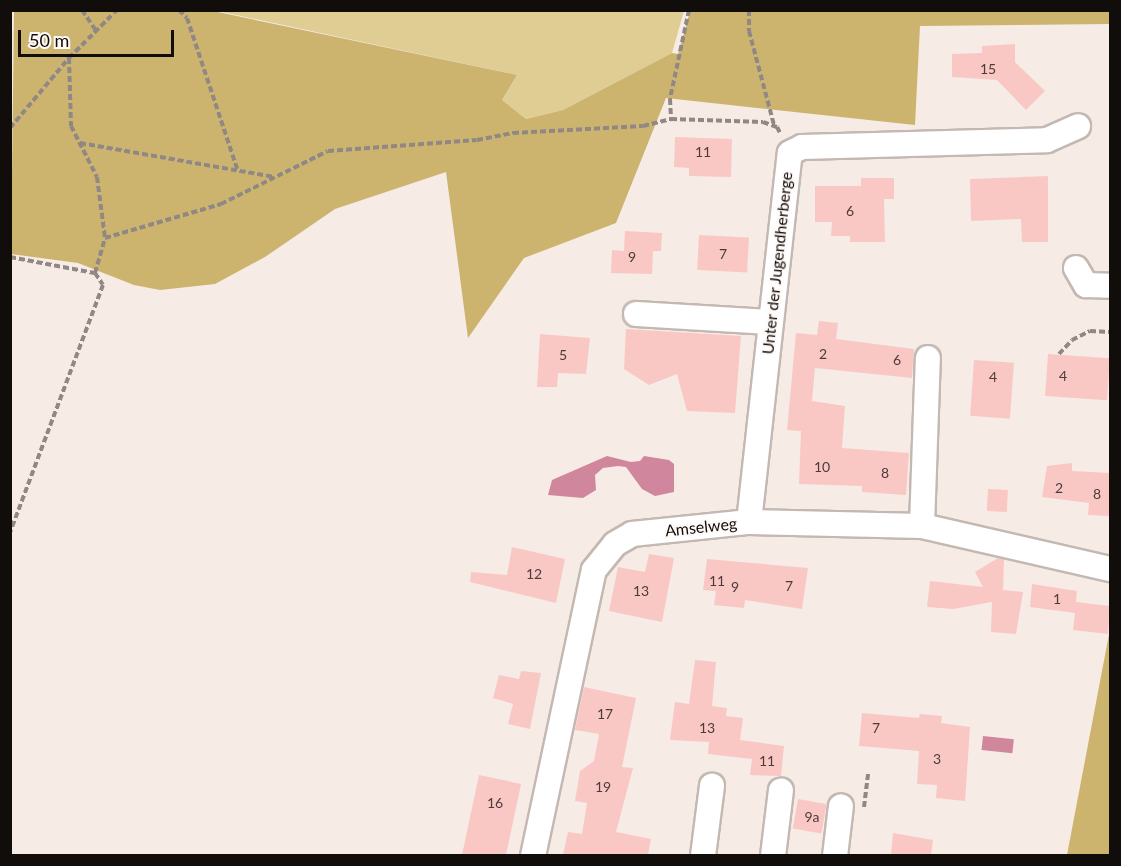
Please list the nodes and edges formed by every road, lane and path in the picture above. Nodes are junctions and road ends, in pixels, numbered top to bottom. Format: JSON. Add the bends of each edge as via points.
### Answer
{"nodes":[{"id":1,"x":82,"y":10,"type":"edge"},
{"id":2,"x":117,"y":10,"type":"edge"},
{"id":3,"x":179,"y":10,"type":"edge"},
{"id":4,"x":689,"y":10,"type":"edge"},
{"id":5,"x":749,"y":10,"type":"edge"},
{"id":6,"x":96,"y":32,"type":"junction"},
{"id":7,"x":69,"y":58,"type":"junction"},
{"id":8,"x":671,"y":119,"type":"junction"},
{"id":9,"x":774,"y":126,"type":"junction"},
{"id":10,"x":1078,"y":126,"type":"dead end"},
{"id":11,"x":10,"y":128,"type":"edge"},
{"id":12,"x":80,"y":143,"type":"junction"},
{"id":13,"x":789,"y":153,"type":"junction"},
{"id":14,"x":238,"y":171,"type":"junction"},
{"id":15,"x":275,"y":177,"type":"junction"},
{"id":16,"x":105,"y":238,"type":"junction"},
{"id":17,"x":10,"y":257,"type":"edge"},
{"id":18,"x":1076,"y":268,"type":"dead end"},
{"id":19,"x":95,"y":273,"type":"junction"},
{"id":20,"x":1110,"y":286,"type":"edge"},
{"id":21,"x":636,"y":314,"type":"dead end"},
{"id":22,"x":770,"y":322,"type":"junction"},
{"id":23,"x":1110,"y":332,"type":"edge"},
{"id":24,"x":1059,"y":354,"type":"dead end"},
{"id":25,"x":928,"y":358,"type":"dead end"},
{"id":26,"x":749,"y":522,"type":"junction"},
{"id":27,"x":921,"y":526,"type":"junction"},
{"id":28,"x":10,"y":532,"type":"edge"},
{"id":29,"x":1110,"y":569,"type":"edge"},
{"id":30,"x":712,"y":786,"type":"dead end"},
{"id":31,"x":781,"y":790,"type":"dead end"},
{"id":32,"x":842,"y":806,"type":"dead end"},
{"id":33,"x":533,"y":855,"type":"edge"},
{"id":34,"x":703,"y":855,"type":"edge"},
{"id":35,"x":772,"y":855,"type":"edge"},
{"id":36,"x":835,"y":855,"type":"edge"}],
"edges":[{"from":1,"to":6,"type":"path"},
{"from":2,"to":6,"type":"path"},
{"from":3,"to":14,"type":"path","via":[[187,18]]},
{"from":4,"to":8,"type":"path","via":[[670,99]]},
{"from":5,"to":9,"type":"path","via":[[749,30]]},
{"from":6,"to":7,"type":"path"},
{"from":7,"to":11,"type":"path"},
{"from":7,"to":12,"type":"path","via":[[71,126]]},
{"from":8,"to":9,"type":"path"},
{"from":8,"to":15,"type":"path","via":[[643,126],[328,151]]},
{"from":9,"to":13,"type":"path"},
{"from":10,"to":13,"type":"street","name":"Unter der Jugendherberge","via":[[1047,140],[802,147]]},
{"from":12,"to":14,"type":"path"},
{"from":12,"to":16,"type":"path","via":[[97,177]]},
{"from":13,"to":22,"type":"street","name":"Unter der Jugendherberge"},
{"from":14,"to":15,"type":"path"},
{"from":15,"to":16,"type":"path","via":[[221,204]]},
{"from":16,"to":19,"type":"path"},
{"from":17,"to":19,"type":"path"},
{"from":18,"to":20,"type":"street","via":[[1086,285]]},
{"from":19,"to":28,"type":"path","via":[[103,285]]},
{"from":21,"to":22,"type":"street"},
{"from":22,"to":26,"type":"street","name":"Unter der Jugendherberge"},
{"from":23,"to":24,"type":"path","via":[[1090,332],[1072,340]]},
{"from":25,"to":27,"type":"street"},
{"from":26,"to":27,"type":"street","name":"Amselweg"},
{"from":26,"to":33,"type":"street","name":"Amselweg","via":[[632,534],[615,544],[594,570]]},
{"from":27,"to":29,"type":"street","name":"Amselweg"},
{"from":30,"to":34,"type":"street"},
{"from":31,"to":35,"type":"street"},
{"from":32,"to":36,"type":"street"}]}
